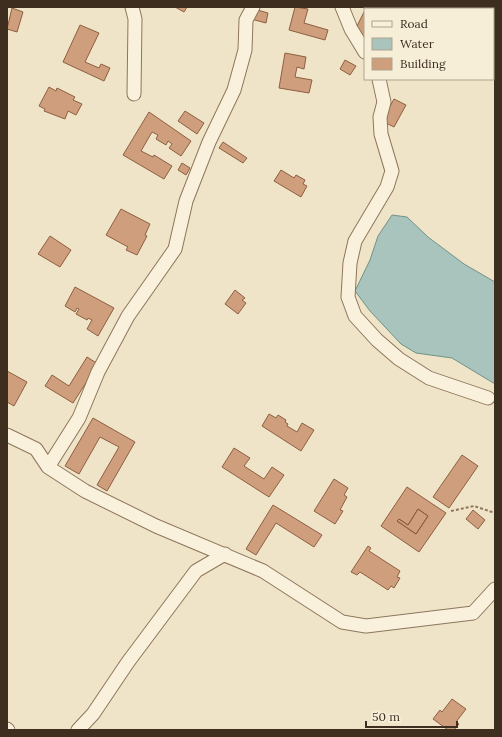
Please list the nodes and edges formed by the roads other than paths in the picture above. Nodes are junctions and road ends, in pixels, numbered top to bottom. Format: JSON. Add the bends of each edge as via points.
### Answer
{"nodes":[{"id":1,"x":132,"y":7,"type":"edge"},
{"id":2,"x":253,"y":7,"type":"edge"},
{"id":3,"x":342,"y":7,"type":"edge"},
{"id":4,"x":364,"y":50,"type":"edge"},
{"id":5,"x":379,"y":80,"type":"edge"},
{"id":6,"x":134,"y":94,"type":"dead end"},
{"id":7,"x":488,"y":398,"type":"dead end"},
{"id":8,"x":7,"y":435,"type":"edge"},
{"id":9,"x":48,"y":467,"type":"junction"},
{"id":10,"x":225,"y":554,"type":"junction"},
{"id":11,"x":495,"y":589,"type":"edge"},
{"id":12,"x":78,"y":730,"type":"edge"}],
"edges":[{"from":1,"to":6,"type":"street","via":[[135,34]]},
{"from":2,"to":9,"type":"street","via":[[246,20],[245,50],[234,90],[209,142],[186,201],[175,249],[128,316],[98,372],[79,418]]},
{"from":3,"to":4,"type":"street"},
{"from":5,"to":7,"type":"street","via":[[384,102],[380,117],[381,134],[392,171],[387,187],[355,241],[350,263],[348,297],[355,316],[399,359],[429,378]]},
{"from":8,"to":9,"type":"street","via":[[20,439],[36,449]]},
{"from":9,"to":10,"type":"street","via":[[85,491],[156,526]]},
{"from":10,"to":11,"type":"street","via":[[263,571],[342,622],[366,626],[472,612]]},
{"from":10,"to":12,"type":"street","via":[[196,572],[128,662],[93,714]]}]}
